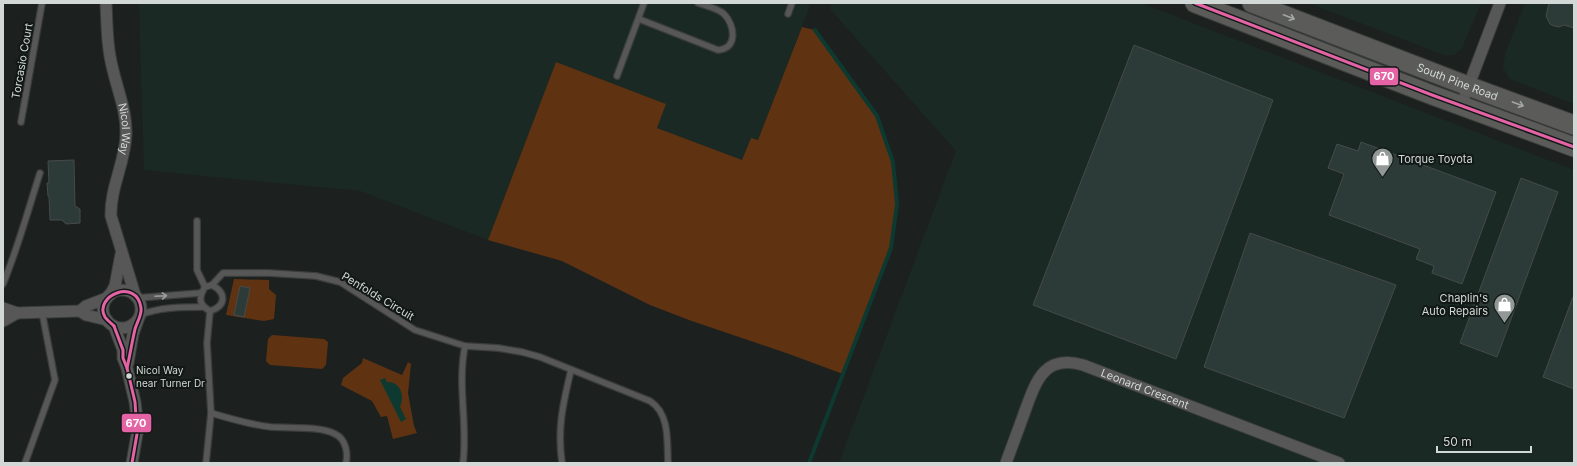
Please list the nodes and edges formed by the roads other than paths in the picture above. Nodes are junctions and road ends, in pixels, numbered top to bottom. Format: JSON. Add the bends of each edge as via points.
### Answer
{"nodes":[{"id":1,"x":42,"y":3,"type":"edge"},
{"id":2,"x":106,"y":3,"type":"edge"},
{"id":3,"x":644,"y":3,"type":"edge"},
{"id":4,"x":698,"y":3,"type":"edge"},
{"id":5,"x":792,"y":3,"type":"edge"},
{"id":6,"x":1195,"y":3,"type":"edge"},
{"id":7,"x":1252,"y":3,"type":"edge"},
{"id":8,"x":1500,"y":3,"type":"edge"},
{"id":9,"x":714,"y":6,"type":"edge"},
{"id":10,"x":788,"y":14,"type":"dead end"},
{"id":11,"x":638,"y":19,"type":"junction"},
{"id":12,"x":617,"y":76,"type":"dead end"},
{"id":13,"x":1468,"y":86,"type":"junction"},
{"id":14,"x":1462,"y":106,"type":"junction"},
{"id":15,"x":21,"y":122,"type":"dead end"},
{"id":16,"x":1574,"y":125,"type":"edge"},
{"id":17,"x":1574,"y":147,"type":"edge"},
{"id":18,"x":40,"y":173,"type":"dead end"},
{"id":19,"x":197,"y":221,"type":"dead end"},
{"id":20,"x":122,"y":253,"type":"junction"},
{"id":21,"x":3,"y":284,"type":"edge"},
{"id":22,"x":212,"y":285,"type":"junction"},
{"id":23,"x":205,"y":287,"type":"junction"},
{"id":24,"x":201,"y":293,"type":"junction"},
{"id":25,"x":108,"y":297,"type":"junction"},
{"id":26,"x":136,"y":297,"type":"junction"},
{"id":27,"x":204,"y":307,"type":"junction"},
{"id":28,"x":3,"y":308,"type":"edge"},
{"id":29,"x":80,"y":311,"type":"junction"},
{"id":30,"x":210,"y":311,"type":"junction"},
{"id":31,"x":42,"y":312,"type":"junction"},
{"id":32,"x":17,"y":313,"type":"junction"},
{"id":33,"x":139,"y":317,"type":"junction"},
{"id":34,"x":3,"y":322,"type":"edge"},
{"id":35,"x":110,"y":323,"type":"junction"},
{"id":36,"x":465,"y":346,"type":"junction"},
{"id":37,"x":127,"y":368,"type":"junction"},
{"id":38,"x":571,"y":370,"type":"junction"},
{"id":39,"x":211,"y":413,"type":"junction"},
{"id":40,"x":25,"y":463,"type":"edge"},
{"id":41,"x":132,"y":463,"type":"edge"},
{"id":42,"x":206,"y":463,"type":"edge"},
{"id":43,"x":346,"y":463,"type":"edge"},
{"id":44,"x":463,"y":463,"type":"edge"},
{"id":45,"x":562,"y":463,"type":"edge"},
{"id":46,"x":668,"y":463,"type":"edge"},
{"id":47,"x":1006,"y":463,"type":"edge"},
{"id":48,"x":1339,"y":463,"type":"edge"}],
"edges":[{"from":1,"to":15,"type":"lane","name":"Torcasio Court"},
{"from":2,"to":20,"type":"street","name":"Nicol Way","via":[[109,53],[122,97],[126,124],[126,144],[111,203],[111,216]]},
{"from":3,"to":11,"type":"lane"},
{"from":4,"to":9,"type":"lane"},
{"from":5,"to":10,"type":"lane"},
{"from":6,"to":14,"type":"highway","name":"South Pine Road"},
{"from":7,"to":13,"type":"highway","name":"South Pine Road","one_way":true},
{"from":8,"to":13,"type":"street"},
{"from":9,"to":11,"type":"lane","via":[[729,21],[733,33],[730,46],[724,50],[718,50]]},
{"from":11,"to":12,"type":"lane"},
{"from":13,"to":14,"type":"street"},
{"from":13,"to":16,"type":"highway","name":"South Pine Road","one_way":true},
{"from":14,"to":17,"type":"highway","name":"South Pine Road"},
{"from":18,"to":21,"type":"lane"},
{"from":19,"to":23,"type":"lane","via":[[197,270]]},
{"from":20,"to":25,"type":"street","name":"Nicol Way","via":[[115,286]]},
{"from":20,"to":26,"type":"street","name":"Nicol Way"},
{"from":22,"to":23,"type":"lane"},
{"from":22,"to":30,"type":"lane","via":[[223,295],[218,309]]},
{"from":22,"to":36,"type":"lane","name":"Penfolds Circuit","via":[[223,273],[316,276],[340,282],[415,330]]},
{"from":23,"to":24,"type":"lane"},
{"from":26,"to":24,"type":"lane","one_way":true},
{"from":24,"to":27,"type":"lane","via":[[200,301]]},
{"from":25,"to":26,"type":"street","via":[[120,291],[126,291]]},
{"from":25,"to":29,"type":"street"},
{"from":25,"to":35,"type":"street","via":[[104,307]]},
{"from":26,"to":33,"type":"street","via":[[141,309]]},
{"from":27,"to":30,"type":"lane"},
{"from":27,"to":33,"type":"lane","via":[[148,312]]},
{"from":28,"to":32,"type":"street"},
{"from":29,"to":31,"type":"street"},
{"from":29,"to":35,"type":"street"},
{"from":30,"to":39,"type":"lane","via":[[207,342]]},
{"from":31,"to":32,"type":"street"},
{"from":31,"to":40,"type":"lane","via":[[55,380]]},
{"from":32,"to":34,"type":"street"},
{"from":33,"to":35,"type":"street","via":[[130,326],[119,328]]},
{"from":33,"to":37,"type":"street"},
{"from":35,"to":37,"type":"street","via":[[123,350]]},
{"from":36,"to":38,"type":"lane","name":"Penfolds Circuit","via":[[522,352]]},
{"from":36,"to":44,"type":"lane","via":[[461,375],[465,435]]},
{"from":37,"to":41,"type":"street","via":[[137,418],[137,439]]},
{"from":38,"to":45,"type":"lane","via":[[559,429]]},
{"from":38,"to":46,"type":"lane","name":"Penfolds Circuit","via":[[656,405],[666,428]]},
{"from":39,"to":42,"type":"lane"},
{"from":39,"to":43,"type":"lane","via":[[240,422],[336,434],[346,446]]},
{"from":47,"to":48,"type":"street","name":"Leonard Crescent","via":[[1037,380],[1050,367],[1067,362],[1083,365]]}]}
